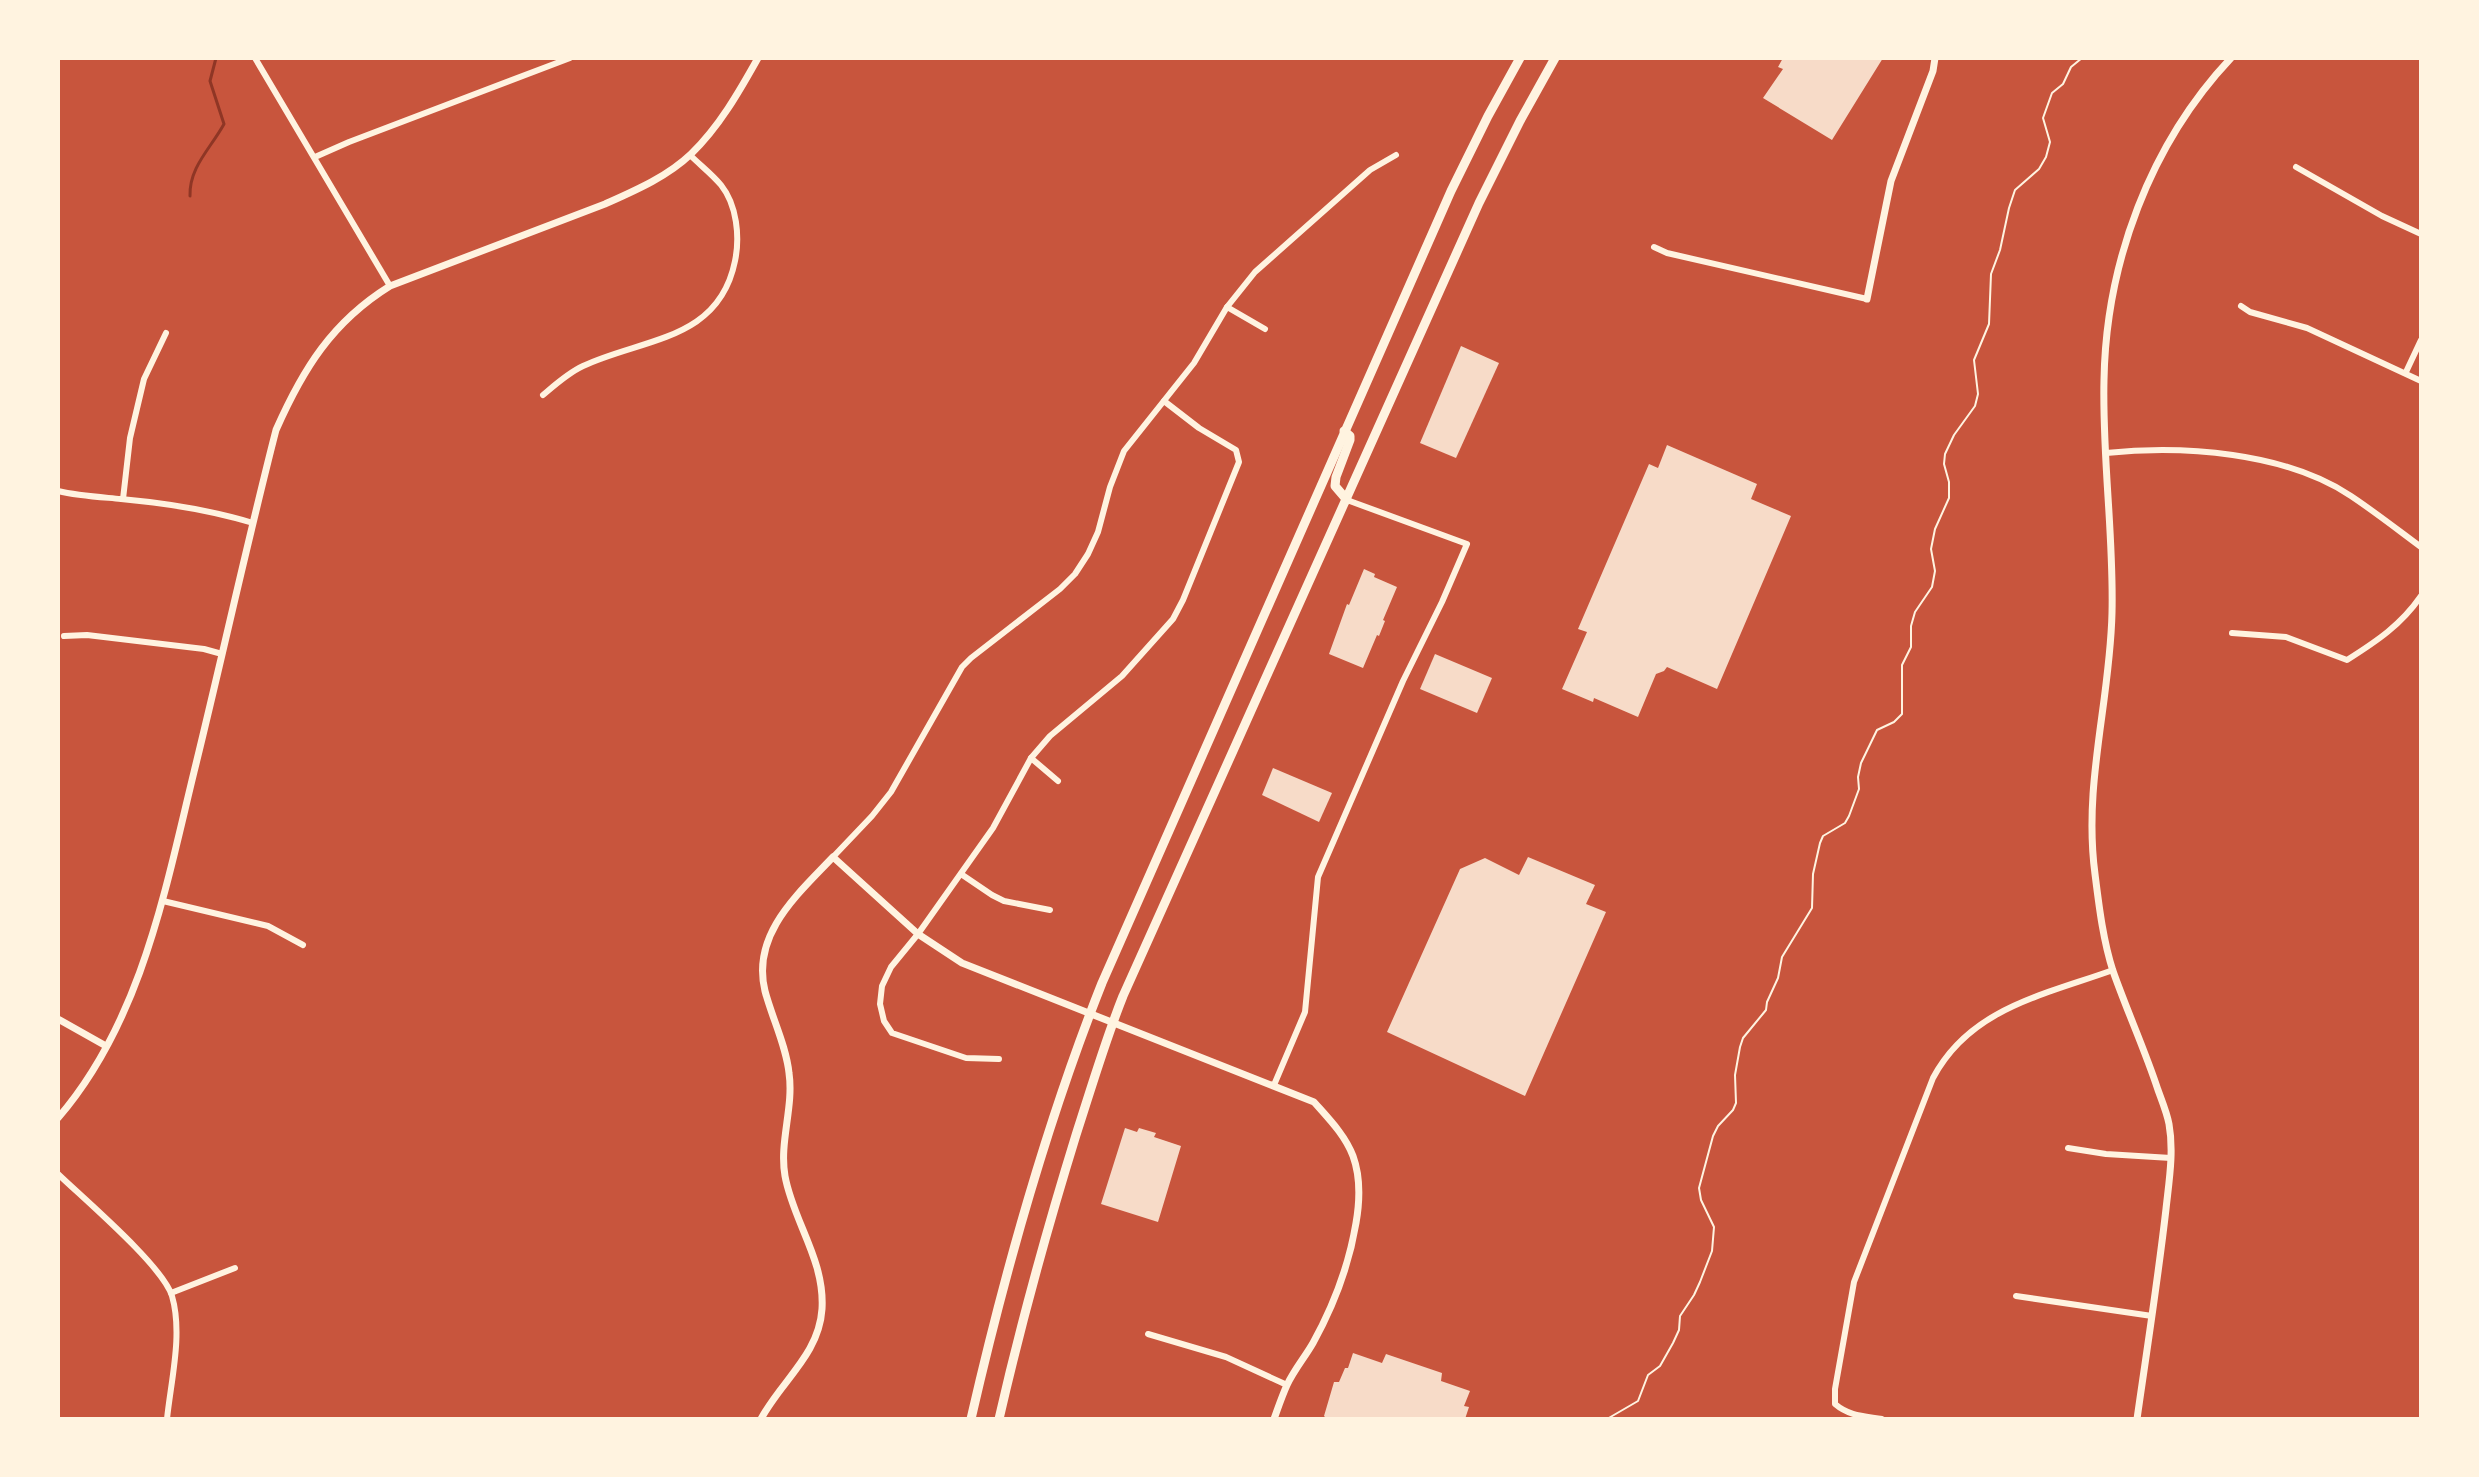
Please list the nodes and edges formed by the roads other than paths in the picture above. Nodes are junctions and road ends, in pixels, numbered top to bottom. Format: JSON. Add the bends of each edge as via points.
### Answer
{"nodes":[{"id":1,"x":570,"y":58,"type":"edge"},
{"id":2,"x":758,"y":58,"type":"edge"},
{"id":3,"x":1520,"y":58,"type":"edge"},
{"id":4,"x":1555,"y":58,"type":"edge"},
{"id":5,"x":1935,"y":58,"type":"edge"},
{"id":6,"x":2231,"y":58,"type":"edge"},
{"id":7,"x":256,"y":61,"type":"edge"},
{"id":8,"x":690,"y":155,"type":"junction"},
{"id":9,"x":1396,"y":155,"type":"dead end"},
{"id":10,"x":315,"y":157,"type":"junction"},
{"id":11,"x":2296,"y":167,"type":"dead end"},
{"id":12,"x":2421,"y":234,"type":"edge"},
{"id":13,"x":1654,"y":247,"type":"dead end"},
{"id":14,"x":390,"y":286,"type":"junction"},
{"id":15,"x":1867,"y":299,"type":"joint"},
{"id":16,"x":2241,"y":306,"type":"dead end"},
{"id":17,"x":1227,"y":307,"type":"junction"},
{"id":18,"x":1265,"y":329,"type":"dead end"},
{"id":19,"x":166,"y":333,"type":"dead end"},
{"id":20,"x":2421,"y":340,"type":"edge"},
{"id":21,"x":2406,"y":372,"type":"junction"},
{"id":22,"x":2421,"y":381,"type":"edge"},
{"id":23,"x":543,"y":395,"type":"dead end"},
{"id":24,"x":1164,"y":401,"type":"junction"},
{"id":25,"x":1344,"y":431,"type":"junction"},
{"id":26,"x":2106,"y":453,"type":"junction"},
{"id":27,"x":58,"y":491,"type":"edge"},
{"id":28,"x":123,"y":499,"type":"junction"},
{"id":29,"x":1347,"y":500,"type":"junction"},
{"id":30,"x":253,"y":523,"type":"junction"},
{"id":31,"x":2421,"y":547,"type":"edge"},
{"id":32,"x":2421,"y":596,"type":"edge"},
{"id":33,"x":2232,"y":633,"type":"dead end"},
{"id":34,"x":64,"y":636,"type":"dead end"},
{"id":35,"x":222,"y":654,"type":"junction"},
{"id":36,"x":1031,"y":758,"type":"junction"},
{"id":37,"x":1058,"y":781,"type":"dead end"},
{"id":38,"x":833,"y":857,"type":"junction"},
{"id":39,"x":961,"y":874,"type":"junction"},
{"id":40,"x":163,"y":901,"type":"junction"},
{"id":41,"x":1050,"y":910,"type":"dead end"},
{"id":42,"x":918,"y":934,"type":"junction"},
{"id":43,"x":303,"y":945,"type":"dead end"},
{"id":44,"x":2113,"y":970,"type":"junction"},
{"id":45,"x":1090,"y":1014,"type":"junction"},
{"id":46,"x":58,"y":1019,"type":"edge"},
{"id":47,"x":1113,"y":1022,"type":"junction"},
{"id":48,"x":106,"y":1046,"type":"junction"},
{"id":49,"x":999,"y":1059,"type":"dead end"},
{"id":50,"x":1274,"y":1085,"type":"junction"},
{"id":51,"x":58,"y":1118,"type":"edge"},
{"id":52,"x":2068,"y":1148,"type":"dead end"},
{"id":53,"x":2171,"y":1158,"type":"junction"},
{"id":54,"x":58,"y":1174,"type":"edge"},
{"id":55,"x":235,"y":1268,"type":"dead end"},
{"id":56,"x":171,"y":1293,"type":"junction"},
{"id":57,"x":2016,"y":1296,"type":"dead end"},
{"id":58,"x":2152,"y":1316,"type":"junction"},
{"id":59,"x":1148,"y":1334,"type":"dead end"},
{"id":60,"x":1287,"y":1385,"type":"junction"},
{"id":61,"x":167,"y":1419,"type":"edge"},
{"id":62,"x":761,"y":1419,"type":"edge"},
{"id":63,"x":971,"y":1419,"type":"edge"},
{"id":64,"x":999,"y":1419,"type":"edge"},
{"id":65,"x":1274,"y":1419,"type":"edge"},
{"id":66,"x":1882,"y":1419,"type":"edge"},
{"id":67,"x":2137,"y":1419,"type":"edge"}],
"edges":[{"from":1,"to":10,"type":"street"},
{"from":2,"to":8,"type":"street","via":[[729,108]]},
{"from":3,"to":25,"type":"main road","via":[[1451,191]]},
{"from":4,"to":29,"type":"main road","via":[[1479,203]]},
{"from":5,"to":15,"type":"street","via":[[1891,181]]},
{"from":6,"to":26,"type":"street","via":[[2170,140],[2130,227],[2108,318]]},
{"from":7,"to":10,"type":"street"},
{"from":8,"to":14,"type":"street","via":[[629,194]]},
{"from":8,"to":23,"type":"street","via":[[721,185],[735,221],[735,258],[723,292],[689,328],[583,366]]},
{"from":9,"to":17,"type":"street","via":[[1370,170],[1262,265]]},
{"from":10,"to":14,"type":"street"},
{"from":11,"to":12,"type":"street"},
{"from":13,"to":15,"type":"street"},
{"from":14,"to":30,"type":"street","via":[[346,320],[303,373],[276,430]]},
{"from":16,"to":21,"type":"street","via":[[2307,328]]},
{"from":17,"to":18,"type":"street"},
{"from":17,"to":24,"type":"street"},
{"from":19,"to":28,"type":"street","via":[[144,379]]},
{"from":20,"to":21,"type":"street"},
{"from":21,"to":22,"type":"street"},
{"from":24,"to":36,"type":"street","via":[[1236,450],[1235,473],[1173,619],[1122,676]]},
{"from":24,"to":38,"type":"street","via":[[1124,451],[1082,564],[1060,589],[962,667],[891,792]]},
{"from":25,"to":29,"type":"main road","via":[[1350,440],[1335,486]]},
{"from":25,"to":45,"type":"main road"},
{"from":26,"to":31,"type":"street","via":[[2143,449],[2266,460],[2350,495]]},
{"from":26,"to":44,"type":"street","via":[[2112,613],[2090,822]]},
{"from":27,"to":28,"type":"street"},
{"from":28,"to":30,"type":"street"},
{"from":29,"to":47,"type":"main road"},
{"from":29,"to":50,"type":"street","via":[[1467,544],[1318,877],[1305,1012]]},
{"from":30,"to":35,"type":"street"},
{"from":32,"to":33,"type":"street","via":[[2406,617],[2347,660],[2286,637]]},
{"from":34,"to":35,"type":"street"},
{"from":35,"to":40,"type":"street"},
{"from":36,"to":37,"type":"street"},
{"from":36,"to":39,"type":"street"},
{"from":38,"to":42,"type":"street"},
{"from":38,"to":62,"type":"street","via":[[783,912],[764,955],[765,988],[789,1072],[785,1177],[821,1278],[822,1309],[816,1339]]},
{"from":39,"to":41,"type":"street","via":[[1004,901]]},
{"from":39,"to":42,"type":"street"},
{"from":40,"to":43,"type":"street","via":[[268,926]]},
{"from":40,"to":48,"type":"street","via":[[136,984]]},
{"from":42,"to":45,"type":"street","via":[[962,963]]},
{"from":42,"to":49,"type":"street","via":[[882,986],[880,1004],[888,1027],[892,1033],[966,1058]]},
{"from":44,"to":53,"type":"street","via":[[2169,1124]]},
{"from":44,"to":66,"type":"street","via":[[1993,1015],[1970,1030],[1933,1078],[1854,1282],[1835,1389],[1835,1404],[1851,1415]]},
{"from":45,"to":47,"type":"street"},
{"from":45,"to":63,"type":"main road","via":[[1015,1242]]},
{"from":46,"to":48,"type":"street"},
{"from":47,"to":50,"type":"street"},
{"from":47,"to":64,"type":"main road","via":[[1045,1235]]},
{"from":48,"to":51,"type":"street"},
{"from":50,"to":60,"type":"street","via":[[1314,1102],[1340,1131],[1359,1175],[1359,1202],[1343,1278]]},
{"from":52,"to":53,"type":"street"},
{"from":53,"to":58,"type":"street"},
{"from":54,"to":56,"type":"street","via":[[151,1263]]},
{"from":55,"to":56,"type":"street"},
{"from":56,"to":61,"type":"street","via":[[176,1320]]},
{"from":57,"to":58,"type":"street"},
{"from":58,"to":67,"type":"street"},
{"from":59,"to":60,"type":"street","via":[[1226,1357]]},
{"from":60,"to":65,"type":"street"}]}
